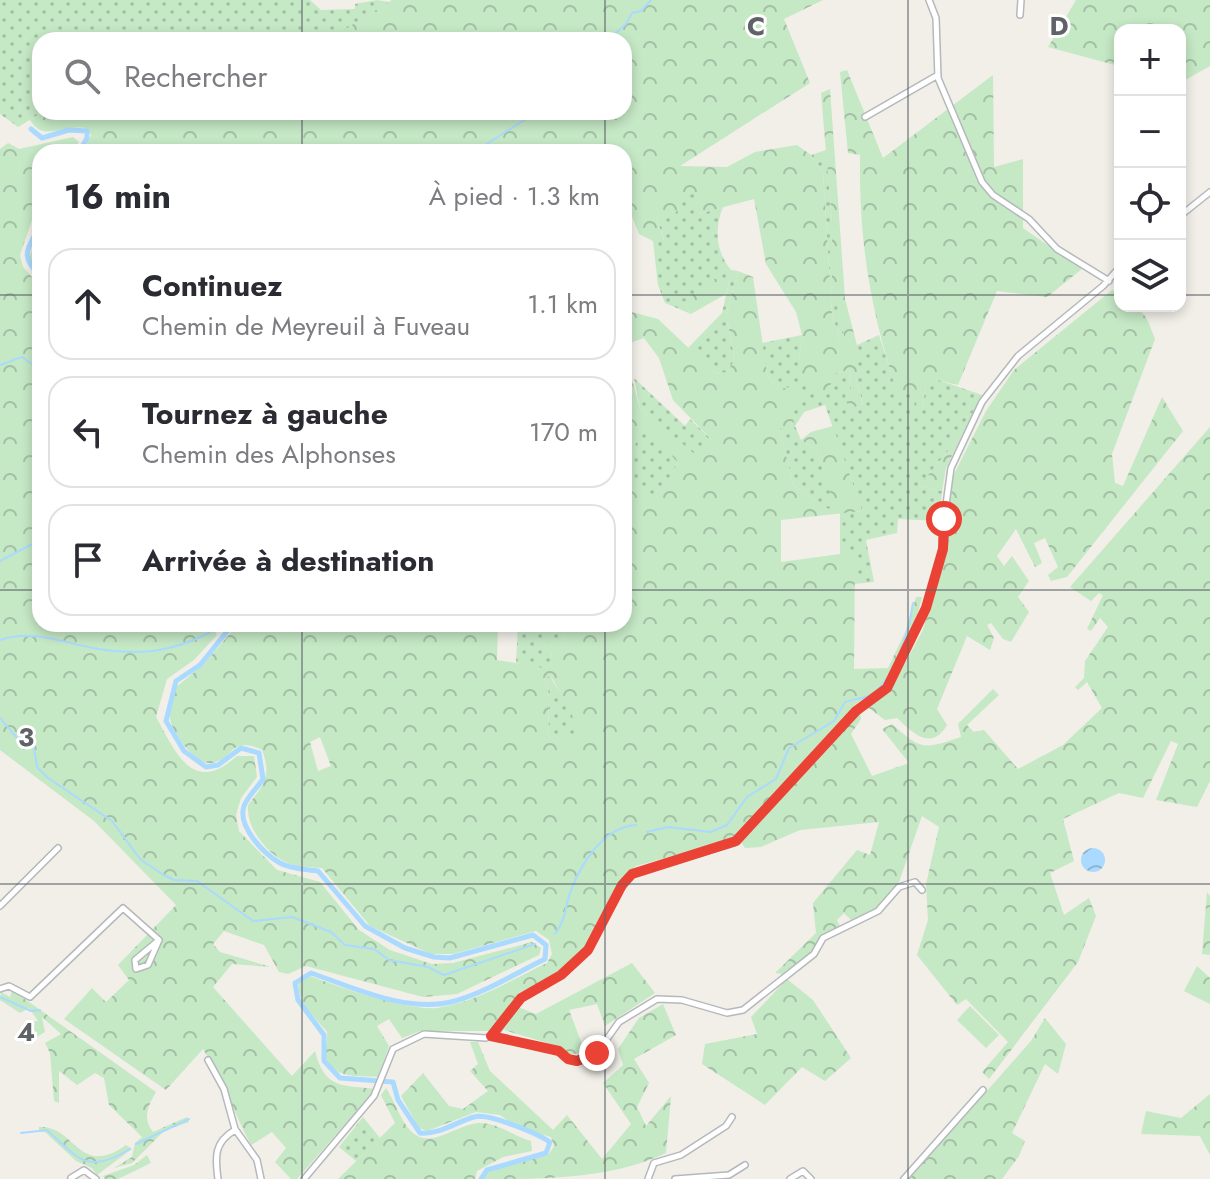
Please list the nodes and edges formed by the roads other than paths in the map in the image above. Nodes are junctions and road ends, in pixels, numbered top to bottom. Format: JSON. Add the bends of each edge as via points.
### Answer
{"nodes":[{"id":1,"x":929,"y":0,"type":"edge"},
{"id":2,"x":1021,"y":0,"type":"edge"},
{"id":3,"x":1020,"y":15,"type":"dead end"},
{"id":4,"x":938,"y":75,"type":"junction"},
{"id":5,"x":865,"y":117,"type":"dead end"},
{"id":6,"x":1210,"y":192,"type":"edge"},
{"id":7,"x":1186,"y":211,"type":"edge"},
{"id":8,"x":1114,"y":275,"type":"edge"},
{"id":9,"x":1109,"y":281,"type":"junction"},
{"id":10,"x":58,"y":848,"type":"dead end"},
{"id":11,"x":922,"y":890,"type":"dead end"},
{"id":12,"x":0,"y":906,"type":"edge"},
{"id":13,"x":159,"y":940,"type":"junction"},
{"id":14,"x":0,"y":989,"type":"edge"},
{"id":15,"x":491,"y":1036,"type":"junction"},
{"id":16,"x":208,"y":1060,"type":"dead end"},
{"id":17,"x":983,"y":1090,"type":"dead end"},
{"id":18,"x":732,"y":1117,"type":"dead end"},
{"id":19,"x":235,"y":1130,"type":"junction"},
{"id":20,"x":745,"y":1165,"type":"dead end"},
{"id":21,"x":71,"y":1178,"type":"edge"},
{"id":22,"x":96,"y":1179,"type":"edge"},
{"id":23,"x":218,"y":1179,"type":"edge"},
{"id":24,"x":261,"y":1179,"type":"edge"},
{"id":25,"x":304,"y":1179,"type":"edge"},
{"id":26,"x":648,"y":1179,"type":"edge"},
{"id":27,"x":675,"y":1179,"type":"edge"},
{"id":28,"x":790,"y":1179,"type":"edge"},
{"id":29,"x":811,"y":1179,"type":"edge"},
{"id":30,"x":904,"y":1179,"type":"edge"}],
"edges":[{"from":1,"to":4,"type":"street","via":[[936,18]]},
{"from":2,"to":3,"type":"street"},
{"from":4,"to":5,"type":"street"},
{"from":4,"to":9,"type":"street","via":[[987,189],[1029,219],[1063,253]]},
{"from":6,"to":7,"type":"street"},
{"from":8,"to":9,"type":"street"},
{"from":9,"to":15,"type":"street","via":[[1018,356],[977,412],[948,478],[945,541],[933,586],[887,688],[856,711],[736,841],[632,874],[588,950],[561,975],[521,998]]},
{"from":10,"to":12,"type":"street"},
{"from":11,"to":15,"type":"street","via":[[915,882],[899,887],[878,911],[823,938],[814,954],[743,1010],[727,1013],[657,999],[619,1022],[597,1053],[577,1061],[559,1051]]},
{"from":13,"to":13,"type":"street","via":[[135,960],[136,969],[148,965]]},
{"from":13,"to":14,"type":"street","via":[[123,908],[30,997],[9,986]]},
{"from":15,"to":25,"type":"street","via":[[415,1036],[393,1049],[381,1085]]},
{"from":16,"to":19,"type":"street","via":[[224,1089]]},
{"from":17,"to":30,"type":"street"},
{"from":18,"to":26,"type":"street","via":[[681,1155],[654,1163]]},
{"from":19,"to":23,"type":"street","via":[[216,1150]]},
{"from":19,"to":24,"type":"street","via":[[257,1160]]},
{"from":20,"to":27,"type":"street","via":[[729,1175]]},
{"from":21,"to":22,"type":"street","via":[[84,1170]]},
{"from":28,"to":29,"type":"street","via":[[803,1171]]}]}
